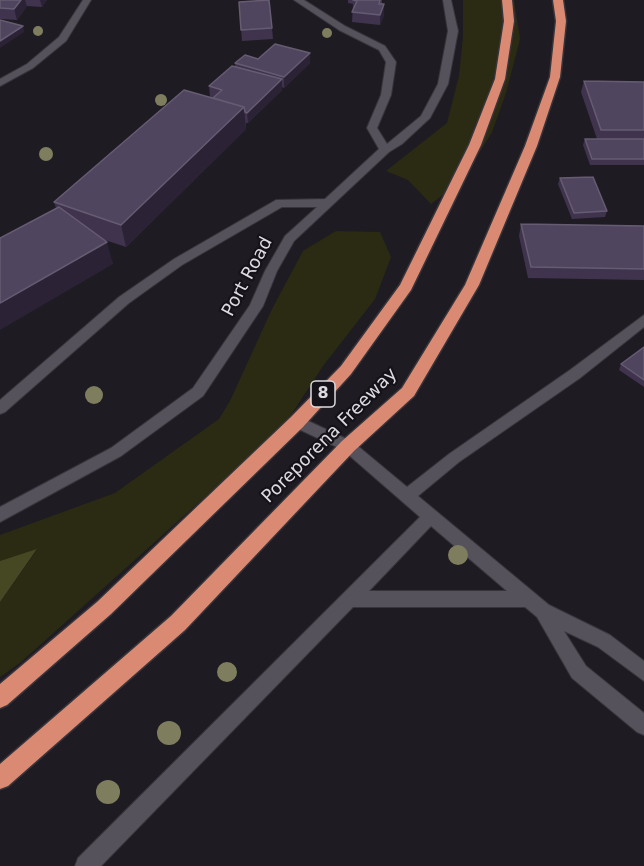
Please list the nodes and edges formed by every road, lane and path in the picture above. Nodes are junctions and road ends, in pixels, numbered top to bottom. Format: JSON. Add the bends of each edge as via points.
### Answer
{"nodes":[{"id":1,"x":87,"y":0,"type":"edge"},
{"id":2,"x":298,"y":0,"type":"edge"},
{"id":3,"x":447,"y":0,"type":"edge"},
{"id":4,"x":507,"y":0,"type":"edge"},
{"id":5,"x":558,"y":0,"type":"edge"},
{"id":6,"x":0,"y":82,"type":"edge"},
{"id":7,"x":385,"y":150,"type":"junction"},
{"id":8,"x":328,"y":203,"type":"junction"},
{"id":9,"x":644,"y":320,"type":"edge"},
{"id":10,"x":0,"y":408,"type":"edge"},
{"id":11,"x":297,"y":422,"type":"junction"},
{"id":12,"x":348,"y":446,"type":"junction"},
{"id":13,"x":407,"y":496,"type":"junction"},
{"id":14,"x":0,"y":515,"type":"edge"},
{"id":15,"x":431,"y":516,"type":"junction"},
{"id":16,"x":349,"y":599,"type":"junction"},
{"id":17,"x":536,"y":605,"type":"junction"},
{"id":18,"x":644,"y":672,"type":"edge"},
{"id":19,"x":0,"y":698,"type":"edge"},
{"id":20,"x":644,"y":725,"type":"edge"},
{"id":21,"x":0,"y":778,"type":"edge"},
{"id":22,"x":86,"y":866,"type":"edge"}],
"edges":[{"from":1,"to":6,"type":"street","via":[[63,39],[30,66]]},
{"from":2,"to":7,"type":"street","via":[[382,48],[391,62],[386,95],[372,128]]},
{"from":3,"to":7,"type":"street","name":"Port Road","via":[[453,31],[443,84],[426,118]]},
{"from":4,"to":11,"type":"highway","name":"Poreporena Freeway","number":"8","via":[[509,21],[500,79],[475,145],[406,287],[346,370]]},
{"from":5,"to":12,"type":"highway","name":"Poreporena Freeway","via":[[561,21],[555,77],[531,146],[472,285],[408,392]]},
{"from":7,"to":8,"type":"street","name":"Port Road"},
{"from":8,"to":10,"type":"street","via":[[280,203],[178,262],[124,300]]},
{"from":8,"to":14,"type":"street","name":"Port Road","via":[[289,239],[256,306],[198,392],[116,452]]},
{"from":9,"to":13,"type":"street"},
{"from":11,"to":12,"type":"street"},
{"from":11,"to":19,"type":"highway","name":"Poreporena Freeway","number":"8","via":[[104,608]]},
{"from":12,"to":13,"type":"street"},
{"from":12,"to":21,"type":"highway","name":"Poreporena Freeway","via":[[178,623]]},
{"from":13,"to":15,"type":"street"},
{"from":15,"to":16,"type":"street"},
{"from":15,"to":17,"type":"street"},
{"from":16,"to":17,"type":"street"},
{"from":16,"to":22,"type":"street"},
{"from":17,"to":18,"type":"street","via":[[604,641]]},
{"from":17,"to":20,"type":"street","via":[[579,672]]}]}
